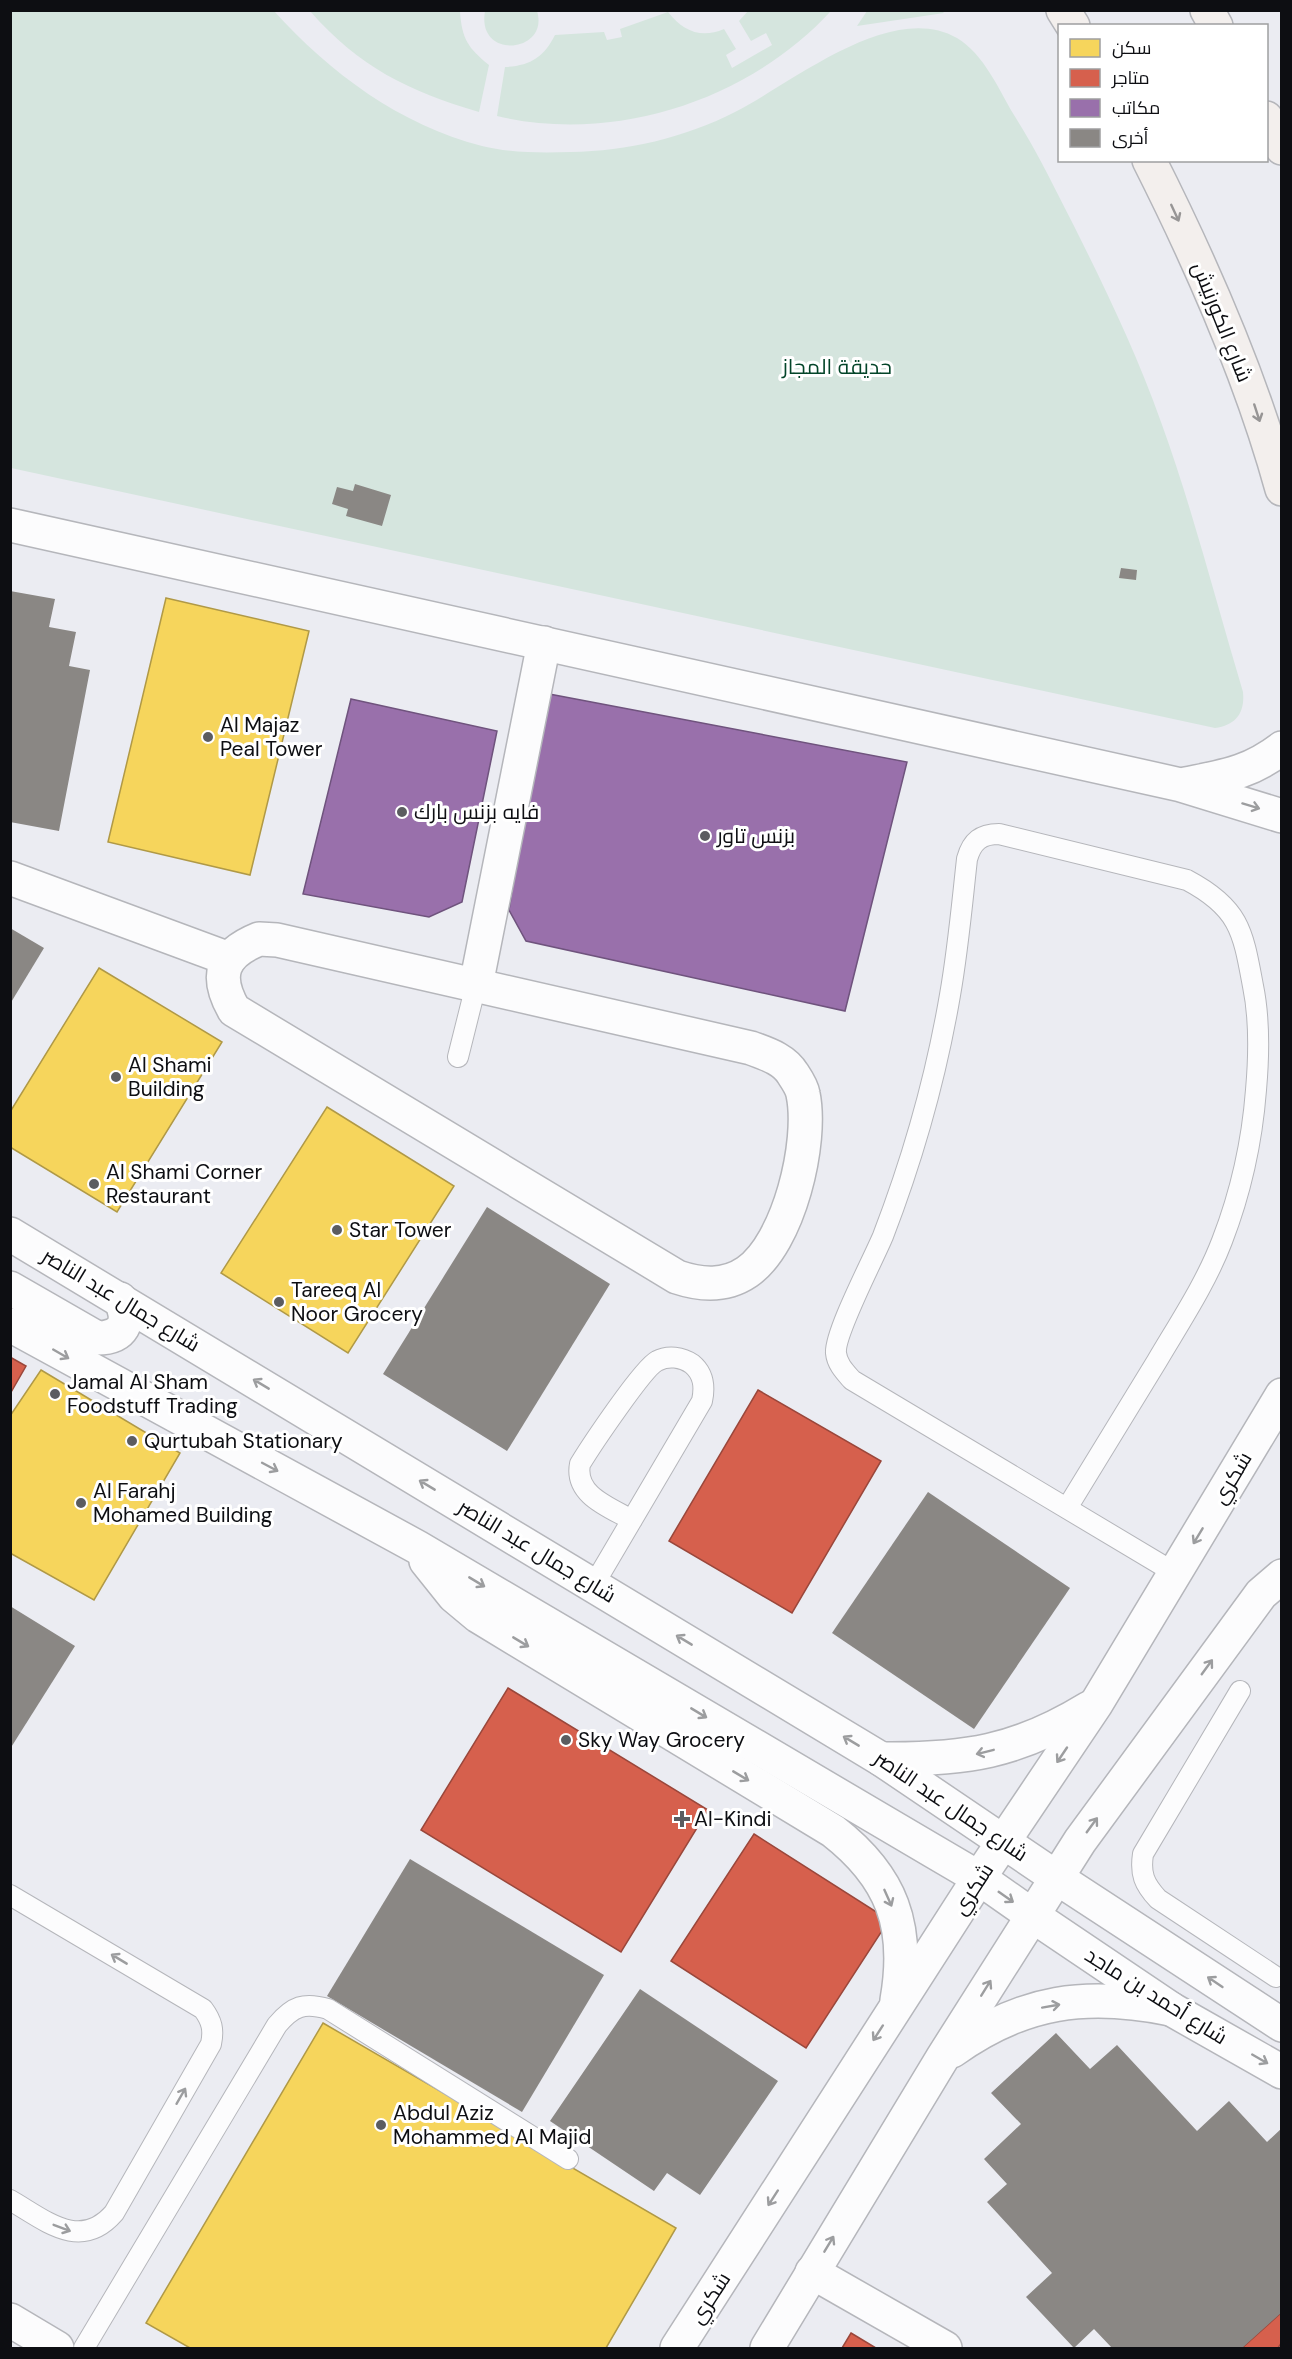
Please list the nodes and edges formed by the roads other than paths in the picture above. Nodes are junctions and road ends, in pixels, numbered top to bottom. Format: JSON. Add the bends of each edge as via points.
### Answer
{"nodes":[{"id":1,"x":1063,"y":10,"type":"edge"},
{"id":2,"x":1207,"y":10,"type":"edge"},
{"id":3,"x":1072,"y":24,"type":"edge"},
{"id":4,"x":1214,"y":24,"type":"edge"},
{"id":5,"x":1268,"y":122,"type":"edge"},
{"id":6,"x":1281,"y":148,"type":"edge"},
{"id":7,"x":1150,"y":162,"type":"edge"},
{"id":8,"x":1281,"y":489,"type":"edge"},
{"id":9,"x":10,"y":525,"type":"edge"},
{"id":10,"x":544,"y":643,"type":"junction"},
{"id":11,"x":1281,"y":748,"type":"edge"},
{"id":12,"x":1181,"y":785,"type":"junction"},
{"id":13,"x":1281,"y":816,"type":"edge"},
{"id":14,"x":10,"y":878,"type":"edge"},
{"id":15,"x":229,"y":958,"type":"junction"},
{"id":16,"x":476,"y":986,"type":"junction"},
{"id":17,"x":458,"y":1057,"type":"dead end"},
{"id":18,"x":10,"y":1234,"type":"edge"},
{"id":19,"x":10,"y":1288,"type":"edge"},
{"id":20,"x":120,"y":1299,"type":"junction"},
{"id":21,"x":10,"y":1325,"type":"edge"},
{"id":22,"x":1280,"y":1399,"type":"edge"},
{"id":23,"x":1067,"y":1508,"type":"junction"},
{"id":24,"x":632,"y":1520,"type":"junction"},
{"id":25,"x":417,"y":1547,"type":"junction"},
{"id":26,"x":1175,"y":1573,"type":"junction"},
{"id":27,"x":1281,"y":1576,"type":"edge"},
{"id":28,"x":593,"y":1586,"type":"junction"},
{"id":29,"x":1240,"y":1691,"type":"dead end"},
{"id":30,"x":1096,"y":1704,"type":"junction"},
{"id":31,"x":881,"y":1759,"type":"junction"},
{"id":32,"x":1004,"y":1841,"type":"junction"},
{"id":33,"x":979,"y":1878,"type":"junction"},
{"id":34,"x":1058,"y":1878,"type":"junction"},
{"id":35,"x":10,"y":1895,"type":"edge"},
{"id":36,"x":1033,"y":1916,"type":"junction"},
{"id":37,"x":1279,"y":1971,"type":"edge"},
{"id":38,"x":897,"y":2005,"type":"junction"},
{"id":39,"x":1171,"y":2009,"type":"junction"},
{"id":40,"x":1269,"y":2018,"type":"edge"},
{"id":41,"x":943,"y":2057,"type":"junction"},
{"id":42,"x":1281,"y":2072,"type":"edge"},
{"id":43,"x":568,"y":2159,"type":"dead end"},
{"id":44,"x":10,"y":2200,"type":"edge"},
{"id":45,"x":812,"y":2272,"type":"junction"},
{"id":46,"x":10,"y":2320,"type":"edge"},
{"id":47,"x":57,"y":2349,"type":"edge"},
{"id":48,"x":84,"y":2349,"type":"edge"},
{"id":49,"x":677,"y":2349,"type":"edge"},
{"id":50,"x":767,"y":2349,"type":"edge"},
{"id":51,"x":945,"y":2349,"type":"edge"}],
"edges":[{"from":1,"to":3,"type":"main road"},
{"from":2,"to":4,"type":"main road"},
{"from":5,"to":6,"type":"main road"},
{"from":7,"to":8,"type":"main road","name":"شارع الكورنيش","one_way":true,"via":[[1214,299],[1250,391]]},
{"from":9,"to":10,"type":"street"},
{"from":10,"to":12,"type":"street"},
{"from":10,"to":16,"type":"street"},
{"from":11,"to":12,"type":"street","via":[[1236,774]]},
{"from":12,"to":13,"type":"street","one_way":true},
{"from":14,"to":15,"type":"street"},
{"from":15,"to":16,"type":"street","via":[[241,946],[259,939],[277,940]]},
{"from":15,"to":16,"type":"street","via":[[223,976],[225,994],[234,1010],[677,1277],[695,1283],[723,1282],[748,1272],[781,1226],[795,1191],[803,1154],[805,1116],[803,1092],[792,1071],[773,1056],[751,1048]]},
{"from":16,"to":17,"type":"lane"},
{"from":18,"to":20,"type":"street","name":"شارع جمال عبد الناصر"},
{"from":19,"to":20,"type":"street","via":[[97,1338],[110,1338],[126,1322],[126,1310]]},
{"from":28,"to":20,"type":"street","name":"شارع جمال عبد الناصر","one_way":true},
{"from":21,"to":25,"type":"street","one_way":true},
{"from":22,"to":26,"type":"street","name":"شكري","one_way":true},
{"from":23,"to":23,"type":"lane","via":[[852,1380],[836,1356],[836,1341],[872,1263],[919,1131],[951,994],[967,859],[970,848],[988,834],[1188,880],[1202,888],[1238,923],[1257,1004],[1258,1065],[1253,1125],[1241,1185],[1222,1242],[1195,1297]]},
{"from":23,"to":26,"type":"lane"},
{"from":24,"to":24,"type":"lane","via":[[702,1401],[703,1379],[698,1369],[680,1358],[668,1357],[649,1367],[580,1464],[578,1473],[585,1490]]},
{"from":24,"to":28,"type":"lane"},
{"from":25,"to":33,"type":"street","one_way":true},
{"from":25,"to":38,"type":"street","one_way":true,"via":[[454,1596],[478,1616],[833,1831],[856,1850],[875,1872],[889,1898],[900,1933],[903,1969]]},
{"from":26,"to":30,"type":"street","name":"شكري"},
{"from":34,"to":27,"type":"street","one_way":true,"via":[[1080,1841],[1261,1594]]},
{"from":31,"to":28,"type":"street","name":"شارع جمال عبد الناصر","one_way":true},
{"from":29,"to":37,"type":"lane","via":[[1143,1854],[1141,1871],[1146,1887],[1158,1899]]},
{"from":30,"to":31,"type":"street","one_way":true,"via":[[1058,1727],[1016,1744],[927,1760]]},
{"from":30,"to":32,"type":"street","name":"شكري","one_way":true},
{"from":31,"to":32,"type":"street","name":"شارع جمال عبد الناصر"},
{"from":32,"to":33,"type":"street","name":"شكري"},
{"from":32,"to":34,"type":"street","name":"شارع جمال عبد الناصر"},
{"from":33,"to":36,"type":"street","one_way":true},
{"from":33,"to":38,"type":"street","name":"شكري"},
{"from":34,"to":36,"type":"street"},
{"from":40,"to":34,"type":"street","name":"شارع أحمد بن ماجد","one_way":true},
{"from":44,"to":35,"type":"lane","one_way":true,"via":[[68,2231],[88,2231],[107,2221],[213,2035],[203,2009]]},
{"from":36,"to":39,"type":"street","name":"شارع أحمد بن ماجد"},
{"from":41,"to":36,"type":"street","one_way":true},
{"from":37,"to":40,"type":"lane"},
{"from":38,"to":49,"type":"street","name":"شكري","one_way":true},
{"from":41,"to":39,"type":"street","one_way":true,"via":[[972,2036],[1039,2008],[1107,2000]]},
{"from":39,"to":42,"type":"street","name":"شارع أحمد بن ماجد","one_way":true},
{"from":45,"to":41,"type":"street","one_way":true},
{"from":43,"to":48,"type":"lane","via":[[328,2009],[314,2005],[299,2007],[277,2025]]},
{"from":45,"to":50,"type":"street"},
{"from":45,"to":51,"type":"street"},
{"from":46,"to":47,"type":"street"}]}
